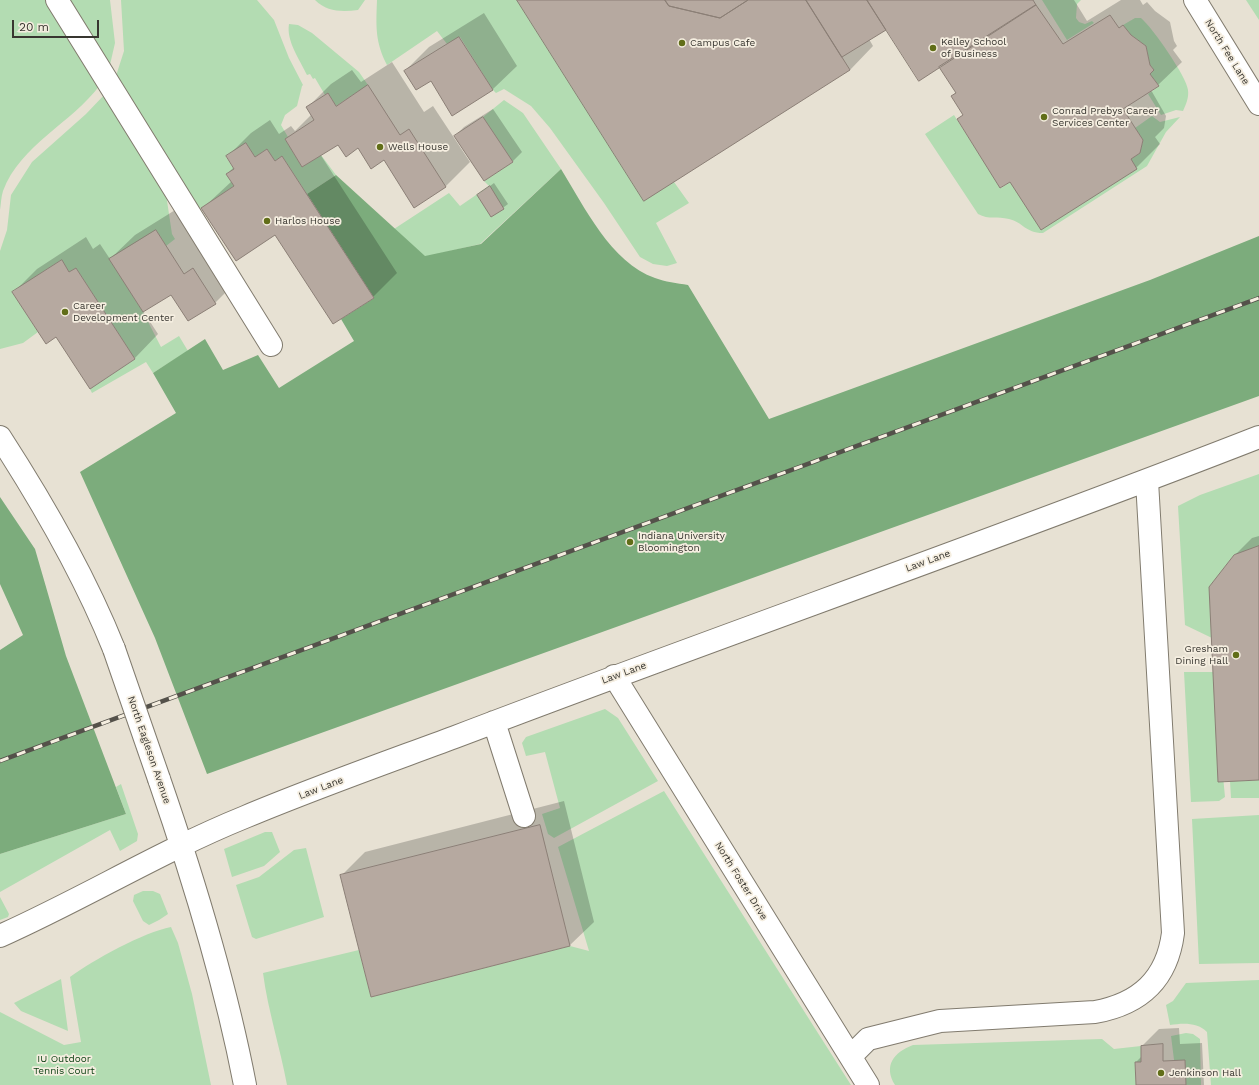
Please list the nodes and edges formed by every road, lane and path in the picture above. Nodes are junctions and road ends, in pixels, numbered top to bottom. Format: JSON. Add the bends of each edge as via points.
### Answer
{"nodes":[{"id":1,"x":57,"y":0,"type":"edge"},
{"id":2,"x":1195,"y":0,"type":"edge"},
{"id":3,"x":1253,"y":80,"type":"edge"},
{"id":4,"x":1259,"y":104,"type":"edge"},
{"id":5,"x":271,"y":345,"type":"dead end"},
{"id":6,"x":0,"y":437,"type":"edge"},
{"id":7,"x":1259,"y":437,"type":"edge"},
{"id":8,"x":1147,"y":481,"type":"junction"},
{"id":9,"x":614,"y":676,"type":"junction"},
{"id":10,"x":494,"y":722,"type":"junction"},
{"id":11,"x":524,"y":816,"type":"dead end"},
{"id":12,"x":182,"y":844,"type":"junction"},
{"id":13,"x":0,"y":936,"type":"edge"},
{"id":14,"x":851,"y":1056,"type":"junction"},
{"id":15,"x":245,"y":1085,"type":"edge"},
{"id":16,"x":868,"y":1085,"type":"edge"}],
"edges":[{"from":1,"to":5,"type":"street"},
{"from":2,"to":3,"type":"street","name":"North Fee Lane"},
{"from":3,"to":4,"type":"street","name":"North Fee Lane"},
{"from":6,"to":12,"type":"street","name":"North Eagleson Avenue","bridge":true,"via":[[40,499],[97,607]]},
{"from":7,"to":8,"type":"street","name":"Law Lane"},
{"from":8,"to":9,"type":"street","name":"Law Lane"},
{"from":8,"to":14,"type":"street","via":[[1173,933],[1163,967],[1147,988],[1127,1004],[1113,1009],[940,1021],[868,1039]]},
{"from":9,"to":10,"type":"street","name":"Law Lane"},
{"from":9,"to":14,"type":"street","name":"North Foster Drive"},
{"from":10,"to":11,"type":"street"},
{"from":10,"to":12,"type":"street","name":"Law Lane","via":[[247,816]]},
{"from":12,"to":13,"type":"street","name":"Law Lane"},
{"from":12,"to":15,"type":"street","name":"North Eagleson Avenue","via":[[233,1021]]},
{"from":14,"to":16,"type":"street","name":"North Foster Drive"}]}
